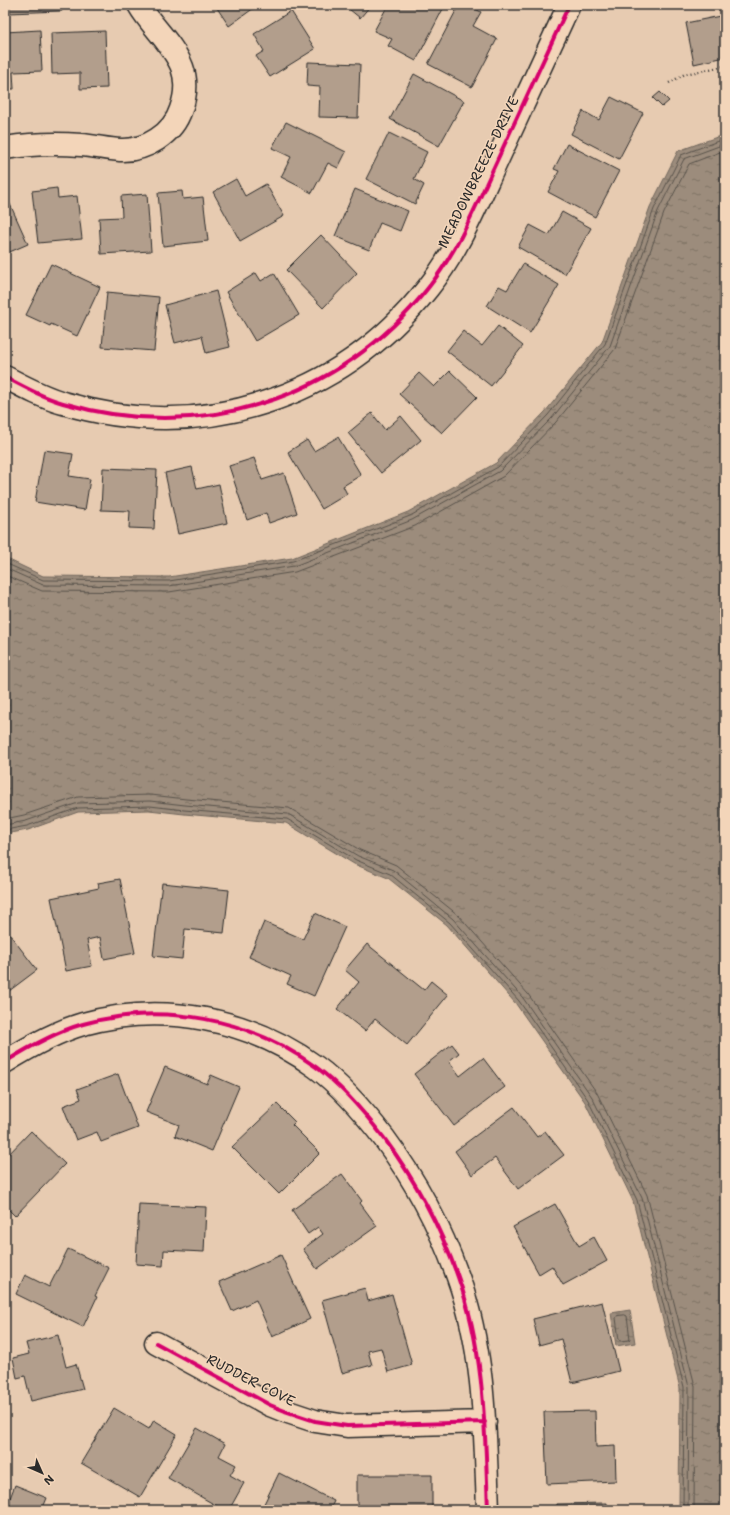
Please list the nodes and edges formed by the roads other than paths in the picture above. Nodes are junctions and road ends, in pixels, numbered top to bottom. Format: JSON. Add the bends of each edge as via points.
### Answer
{"nodes":[{"id":1,"x":138,"y":5,"type":"edge"},
{"id":2,"x":569,"y":5,"type":"edge"},
{"id":3,"x":5,"y":148,"type":"edge"},
{"id":4,"x":5,"y":377,"type":"edge"},
{"id":5,"x":5,"y":1062,"type":"edge"},
{"id":6,"x":156,"y":1343,"type":"dead end"},
{"id":7,"x":485,"y":1422,"type":"junction"},
{"id":8,"x":488,"y":1510,"type":"edge"}],
"edges":[{"from":1,"to":3,"type":"street","via":[[175,53],[182,68],[185,83],[184,99],[180,114],[171,128],[160,139],[137,149],[41,144]]},
{"from":2,"to":4,"type":"street","name":"MEADOWBREEZE DRIVE","via":[[455,247],[428,288],[395,324],[344,365],[307,386],[248,408],[202,417],[155,419],[108,414],[62,403],[32,392]]},
{"from":5,"to":7,"type":"street","via":[[31,1046],[83,1024],[157,1014],[214,1020],[250,1031],[284,1047],[316,1067],[345,1092],[370,1120],[405,1167],[436,1223],[470,1314],[481,1371]]},
{"from":6,"to":7,"type":"street","name":"RUDDER COVE","via":[[270,1405],[315,1421],[347,1426]]},
{"from":7,"to":8,"type":"street"}]}
